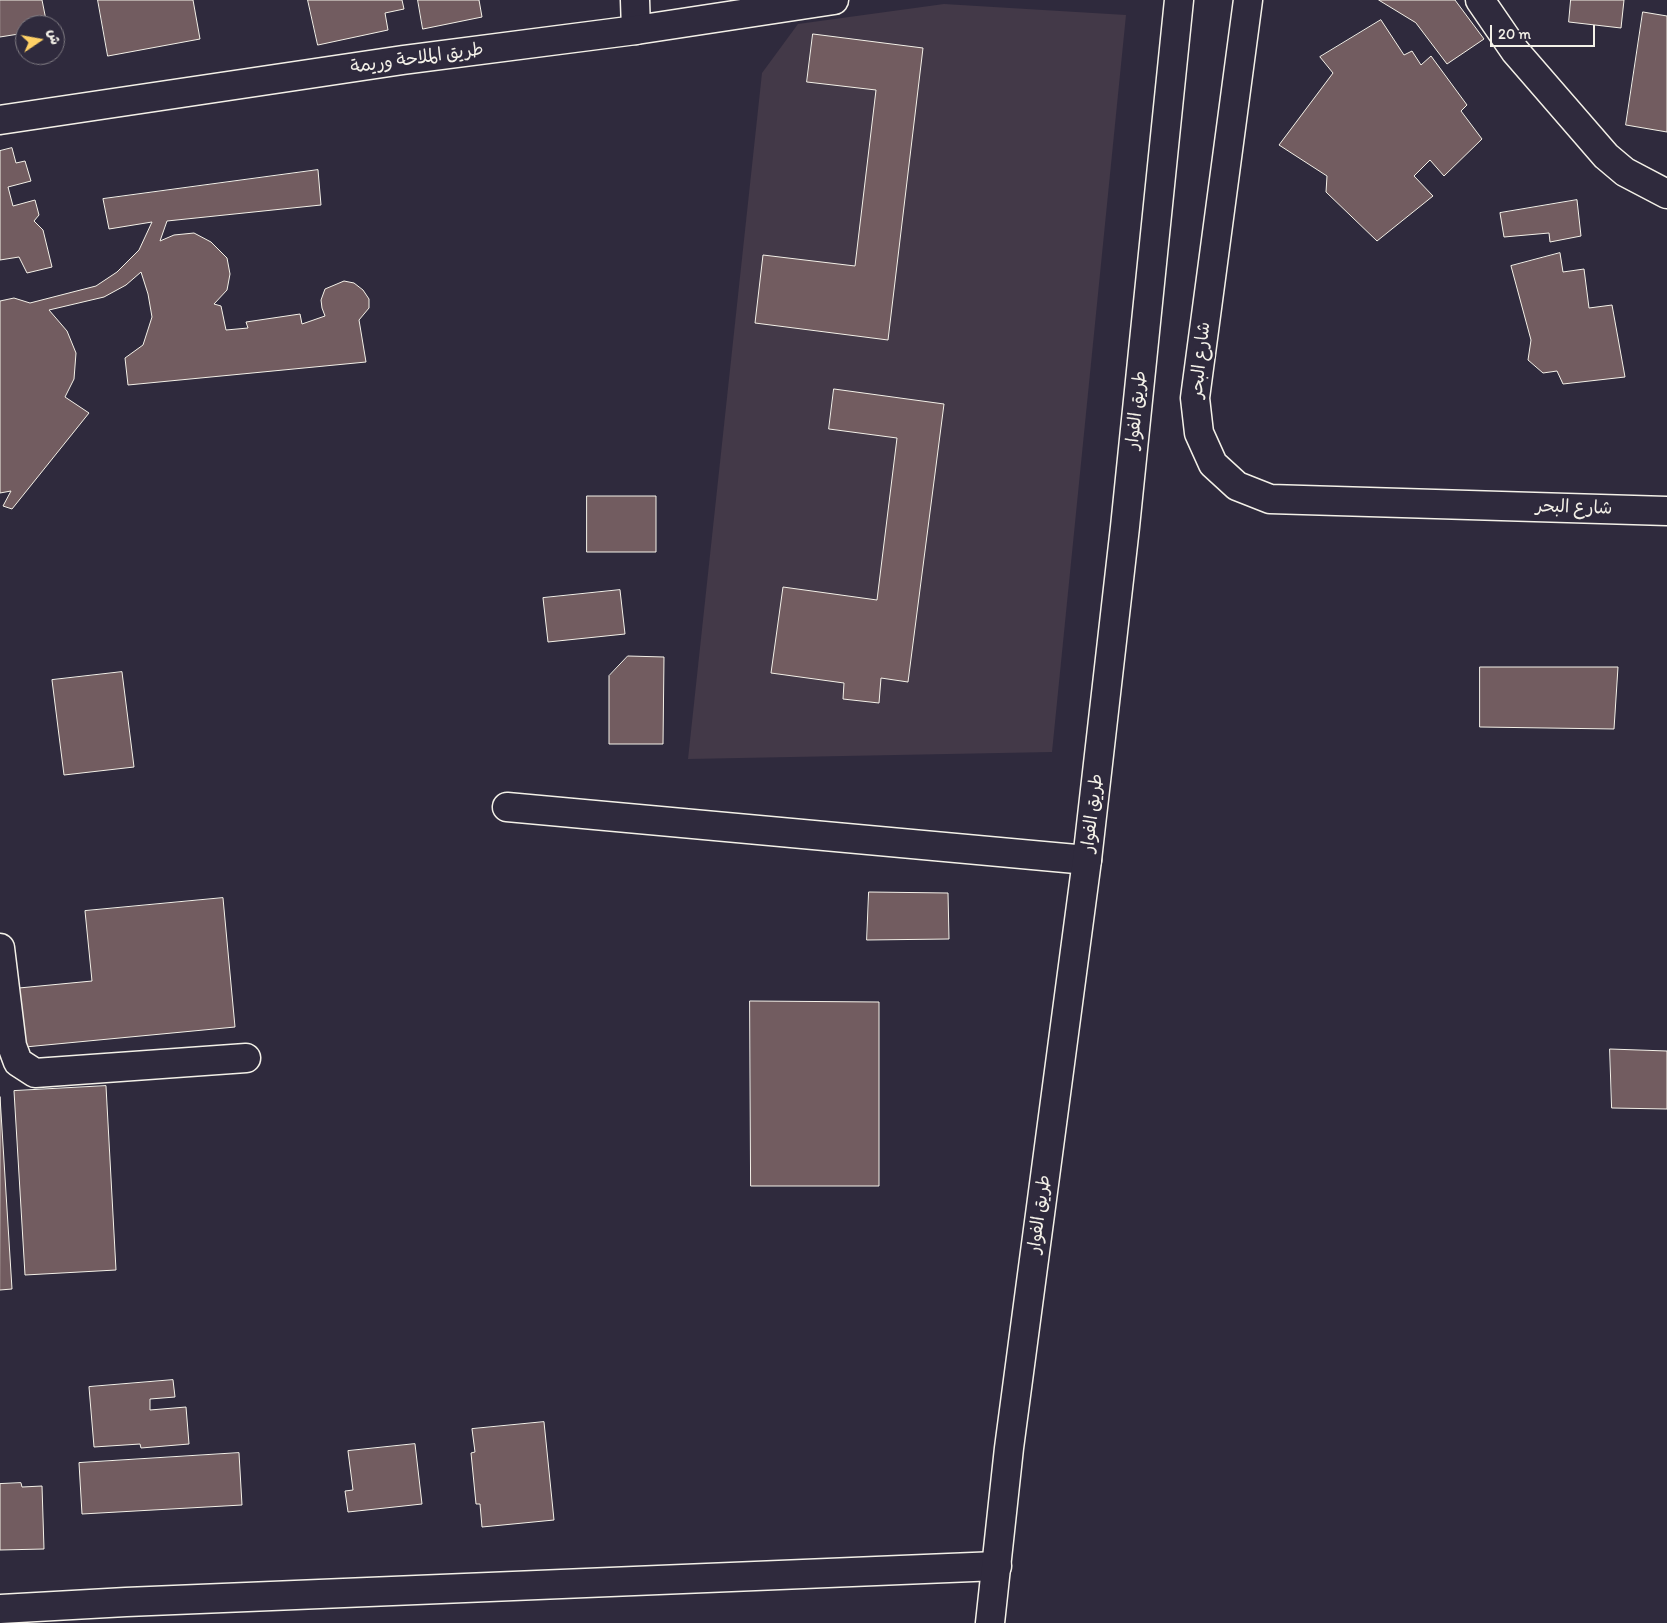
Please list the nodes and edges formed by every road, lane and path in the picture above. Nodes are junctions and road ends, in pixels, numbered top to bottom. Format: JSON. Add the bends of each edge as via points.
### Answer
{"nodes":[{"id":1,"x":635,"y":0,"type":"edge"},
{"id":2,"x":834,"y":0,"type":"edge"},
{"id":3,"x":1179,"y":0,"type":"edge"},
{"id":4,"x":1248,"y":0,"type":"edge"},
{"id":5,"x":1480,"y":0,"type":"edge"},
{"id":6,"x":636,"y":30,"type":"junction"},
{"id":7,"x":0,"y":120,"type":"edge"},
{"id":8,"x":1667,"y":194,"type":"edge"},
{"id":9,"x":1667,"y":511,"type":"edge"},
{"id":10,"x":507,"y":807,"type":"dead end"},
{"id":11,"x":1087,"y":860,"type":"junction"},
{"id":12,"x":0,"y":948,"type":"edge"},
{"id":13,"x":6,"y":1047,"type":"edge"},
{"id":14,"x":246,"y":1058,"type":"dead end"},
{"id":15,"x":997,"y":1566,"type":"junction"},
{"id":16,"x":0,"y":1609,"type":"edge"},
{"id":17,"x":990,"y":1623,"type":"edge"}],
"edges":[{"from":1,"to":6,"type":"street"},
{"from":2,"to":6,"type":"street","name":"طريق الملاحة وريمة"},
{"from":3,"to":11,"type":"street","name":"طريق الفوار"},
{"from":4,"to":9,"type":"street","name":"شارع البحر","via":[[1195,398],[1199,433],[1213,464],[1237,486],[1270,499]]},
{"from":5,"to":8,"type":"street","via":[[1515,51],[1606,156],[1626,172]]},
{"from":6,"to":7,"type":"street","name":"طريق الملاحة وريمة","via":[[403,60]]},
{"from":10,"to":11,"type":"street"},
{"from":11,"to":15,"type":"street","name":"طريق الفوار","via":[[1009,1448]]},
{"from":12,"to":13,"type":"street"},
{"from":13,"to":14,"type":"street","via":[[18,1062],[35,1073]]},
{"from":15,"to":16,"type":"street"},
{"from":15,"to":17,"type":"street","name":"طريق الفوار"}]}
